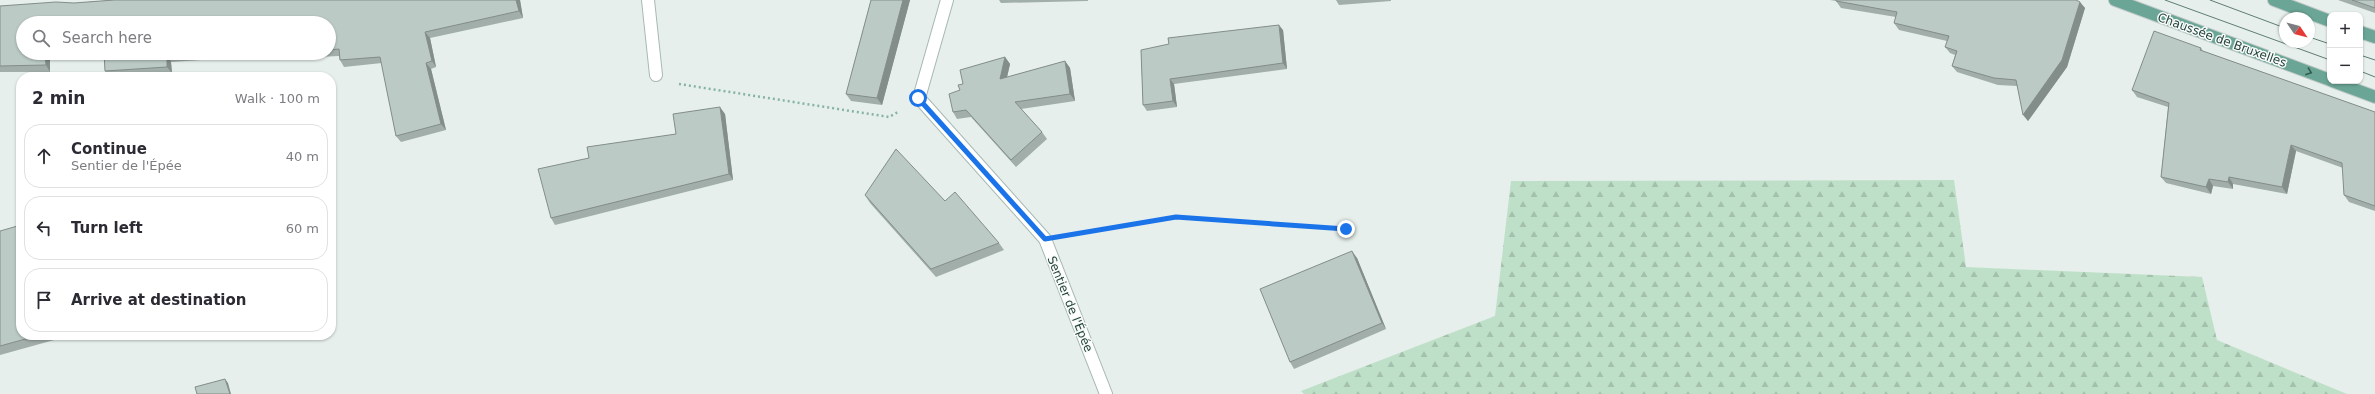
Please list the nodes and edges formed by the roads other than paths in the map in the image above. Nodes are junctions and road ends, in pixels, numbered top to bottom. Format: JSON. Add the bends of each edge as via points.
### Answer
{"nodes":[{"id":1,"x":648,"y":0,"type":"edge"},
{"id":2,"x":948,"y":0,"type":"edge"},
{"id":3,"x":2115,"y":0,"type":"edge"},
{"id":4,"x":2274,"y":0,"type":"edge"},
{"id":5,"x":2327,"y":19,"type":"edge"},
{"id":6,"x":2363,"y":33,"type":"edge"},
{"id":7,"x":2375,"y":37,"type":"edge"},
{"id":8,"x":656,"y":75,"type":"road end"},
{"id":9,"x":2327,"y":80,"type":"edge"},
{"id":10,"x":2339,"y":84,"type":"edge"},
{"id":11,"x":2375,"y":97,"type":"edge"},
{"id":12,"x":1106,"y":394,"type":"edge"}],
"edges":[{"from":1,"to":8,"type":"street"},
{"from":2,"to":12,"type":"street","name":"Sentier de l'Épée","via":[[918,98],[1045,239]]},
{"from":3,"to":9,"type":"main road","name":"Chaussée de Bruxelles","one_way":true},
{"from":4,"to":5,"type":"main road"},
{"from":6,"to":7,"type":"main road"},
{"from":10,"to":11,"type":"main road","name":"Chaussée de Bruxelles"}]}
